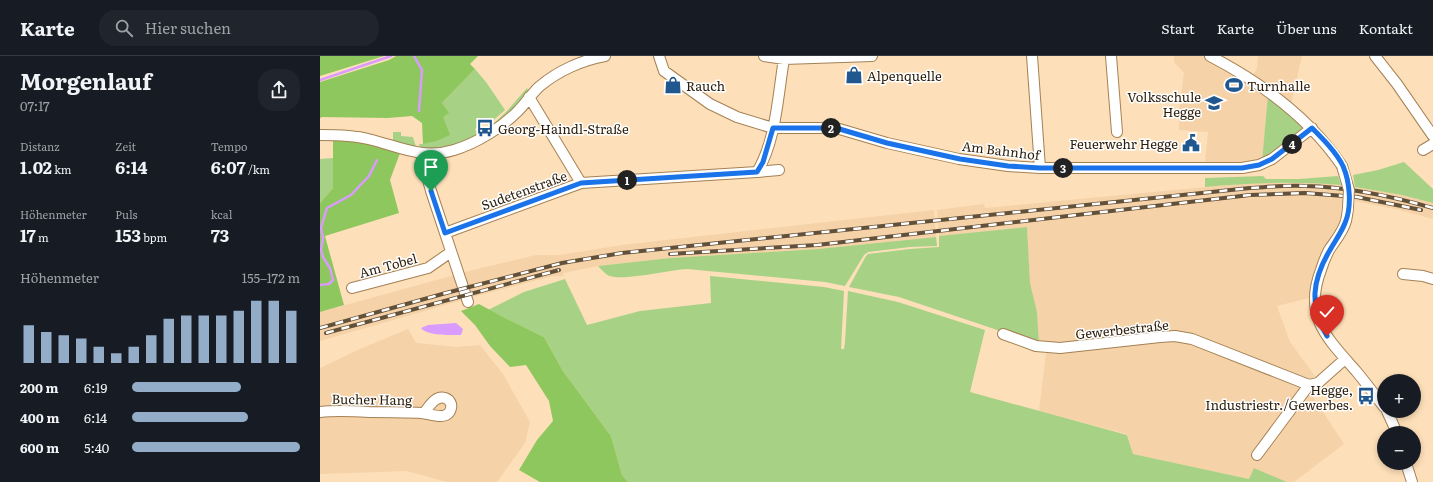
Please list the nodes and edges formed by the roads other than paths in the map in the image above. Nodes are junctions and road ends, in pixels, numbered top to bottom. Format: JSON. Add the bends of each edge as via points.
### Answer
{"nodes":[{"id":1,"x":606,"y":56,"type":"edge"},
{"id":2,"x":659,"y":56,"type":"edge"},
{"id":3,"x":764,"y":56,"type":"edge"},
{"id":4,"x":872,"y":56,"type":"edge"},
{"id":5,"x":1032,"y":56,"type":"edge"},
{"id":6,"x":1111,"y":56,"type":"edge"},
{"id":7,"x":1210,"y":56,"type":"edge"},
{"id":8,"x":1375,"y":56,"type":"edge"},
{"id":9,"x":784,"y":59,"type":"junction"},
{"id":10,"x":529,"y":97,"type":"junction"},
{"id":11,"x":773,"y":128,"type":"junction"},
{"id":12,"x":1312,"y":128,"type":"junction"},
{"id":13,"x":1118,"y":132,"type":"dead end"},
{"id":14,"x":320,"y":135,"type":"edge"},
{"id":15,"x":1433,"y":136,"type":"edge"},
{"id":16,"x":1433,"y":144,"type":"edge"},
{"id":17,"x":1423,"y":150,"type":"dead end"},
{"id":18,"x":421,"y":154,"type":"junction"},
{"id":19,"x":1040,"y":168,"type":"junction"},
{"id":20,"x":779,"y":170,"type":"dead end"},
{"id":21,"x":757,"y":172,"type":"junction"},
{"id":22,"x":581,"y":183,"type":"junction"},
{"id":23,"x":445,"y":233,"type":"junction"},
{"id":24,"x":451,"y":252,"type":"junction"},
{"id":25,"x":1403,"y":274,"type":"dead end"},
{"id":26,"x":1433,"y":279,"type":"edge"},
{"id":27,"x":352,"y":288,"type":"dead end"},
{"id":28,"x":468,"y":302,"type":"dead end"},
{"id":29,"x":1003,"y":334,"type":"dead end"},
{"id":30,"x":1345,"y":359,"type":"junction"},
{"id":31,"x":1309,"y":385,"type":"junction"},
{"id":32,"x":1377,"y":397,"type":"edge"},
{"id":33,"x":320,"y":412,"type":"edge"},
{"id":34,"x":424,"y":413,"type":"dead end"},
{"id":35,"x":1256,"y":455,"type":"dead end"},
{"id":36,"x":1408,"y":470,"type":"edge"},
{"id":37,"x":1412,"y":482,"type":"edge"}],
"edges":[{"from":1,"to":10,"type":"street","via":[[579,63],[540,86]]},
{"from":2,"to":11,"type":"street","name":"Am Bahnhof","via":[[664,71],[710,104]]},
{"from":3,"to":9,"type":"street"},
{"from":4,"to":9,"type":"street"},
{"from":5,"to":19,"type":"street"},
{"from":6,"to":13,"type":"street"},
{"from":7,"to":12,"type":"street","via":[[1279,98]]},
{"from":8,"to":15,"type":"street"},
{"from":9,"to":11,"type":"street"},
{"from":10,"to":18,"type":"street","via":[[504,123],[473,142],[453,150]]},
{"from":10,"to":22,"type":"street"},
{"from":11,"to":19,"type":"street","name":"Am Bahnhof","via":[[836,128],[887,143],[960,159]]},
{"from":11,"to":21,"type":"street","via":[[763,162]]},
{"from":12,"to":19,"type":"street","name":"Am Bahnhof","via":[[1272,159],[1259,165],[1242,168]]},
{"from":12,"to":30,"type":"street","bridge":true,"via":[[1330,147],[1342,166],[1349,190],[1346,222],[1329,250],[1320,272],[1314,301],[1320,325]]},
{"from":14,"to":18,"type":"street","via":[[367,138]]},
{"from":16,"to":17,"type":"street"},
{"from":18,"to":23,"type":"street"},
{"from":20,"to":21,"type":"street","name":"Sudetenstraße"},
{"from":21,"to":22,"type":"street","name":"Sudetenstraße"},
{"from":22,"to":23,"type":"street","name":"Sudetenstraße"},
{"from":23,"to":24,"type":"street"},
{"from":24,"to":27,"type":"street","name":"Am Tobel","via":[[428,268]]},
{"from":24,"to":28,"type":"street"},
{"from":25,"to":26,"type":"street"},
{"from":29,"to":31,"type":"street","name":"Gewerbestraße","via":[[1036,346],[1060,348],[1175,336],[1192,339]]},
{"from":30,"to":31,"type":"street","via":[[1318,383]]},
{"from":30,"to":32,"type":"street"},
{"from":31,"to":35,"type":"street"},
{"from":33,"to":34,"type":"street","name":"Bucher Hang","via":[[337,410]]},
{"from":36,"to":37,"type":"street"}]}
